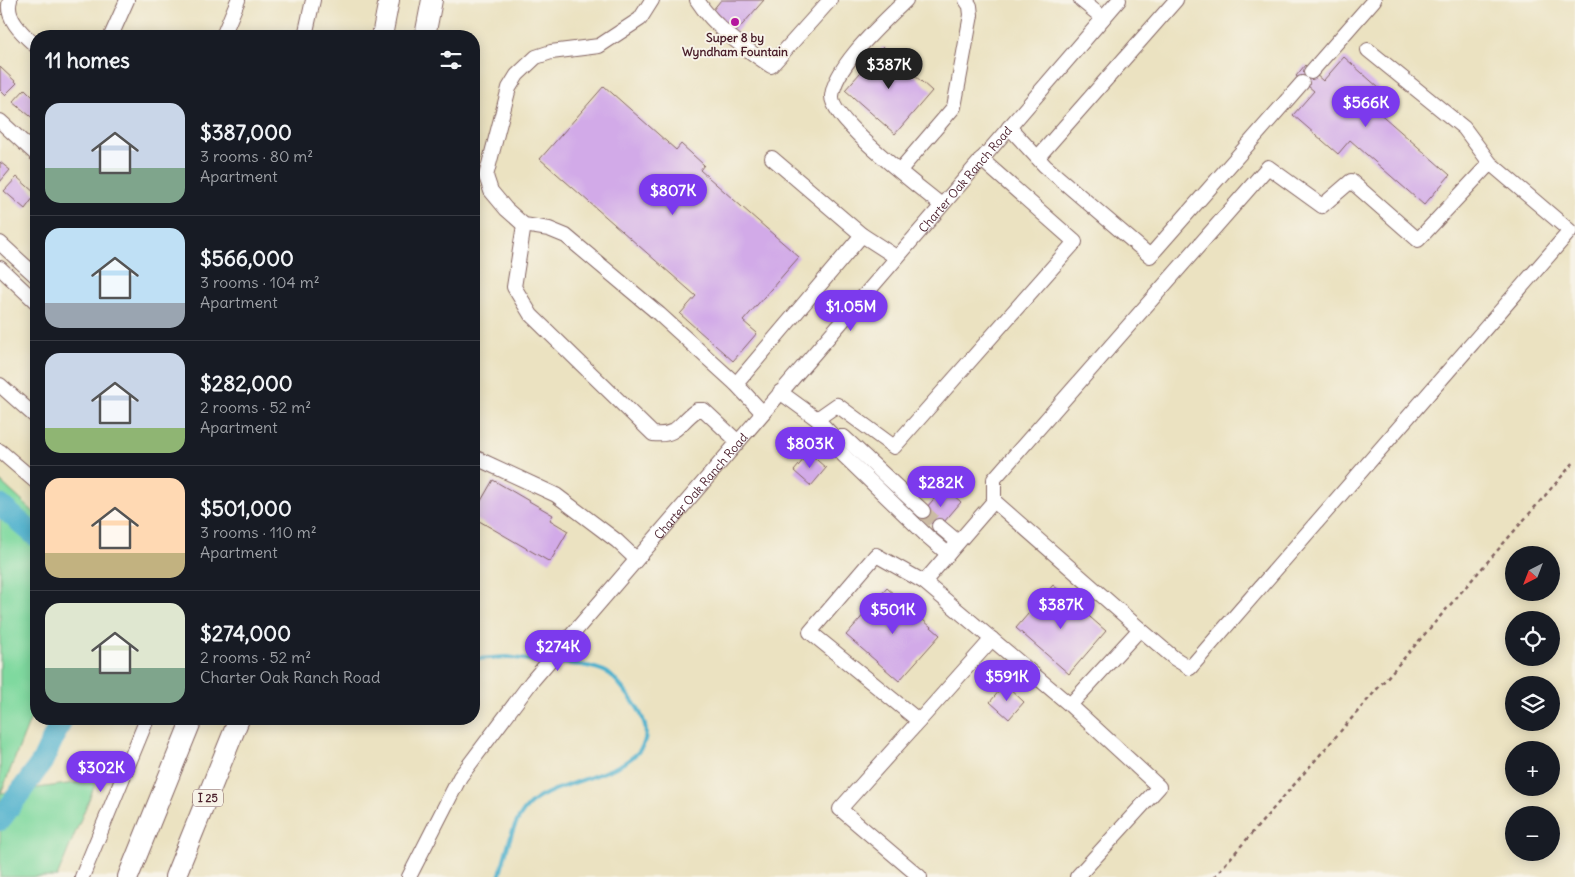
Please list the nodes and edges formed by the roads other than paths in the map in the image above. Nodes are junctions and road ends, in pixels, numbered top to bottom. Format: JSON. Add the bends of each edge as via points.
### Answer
{"nodes":[{"id":1,"x":10,"y":0,"type":"edge"},
{"id":2,"x":127,"y":0,"type":"edge"},
{"id":3,"x":238,"y":0,"type":"edge"},
{"id":4,"x":313,"y":0,"type":"edge"},
{"id":5,"x":389,"y":0,"type":"edge"},
{"id":6,"x":432,"y":0,"type":"edge"},
{"id":7,"x":652,"y":0,"type":"edge"},
{"id":8,"x":698,"y":0,"type":"edge"},
{"id":9,"x":830,"y":0,"type":"edge"},
{"id":10,"x":906,"y":0,"type":"edge"},
{"id":11,"x":966,"y":0,"type":"edge"},
{"id":12,"x":1081,"y":0,"type":"edge"},
{"id":13,"x":1119,"y":0,"type":"edge"},
{"id":14,"x":1176,"y":0,"type":"edge"},
{"id":15,"x":1374,"y":0,"type":"edge"},
{"id":16,"x":1103,"y":18,"type":"junction"},
{"id":17,"x":114,"y":30,"type":"edge"},
{"id":18,"x":225,"y":30,"type":"edge"},
{"id":19,"x":306,"y":30,"type":"edge"},
{"id":20,"x":383,"y":30,"type":"edge"},
{"id":21,"x":426,"y":30,"type":"edge"},
{"id":22,"x":30,"y":40,"type":"edge"},
{"id":23,"x":1368,"y":50,"type":"dead end"},
{"id":24,"x":0,"y":121,"type":"edge"},
{"id":25,"x":1009,"y":127,"type":"junction"},
{"id":26,"x":30,"y":148,"type":"edge"},
{"id":27,"x":1038,"y":157,"type":"junction"},
{"id":28,"x":772,"y":158,"type":"dead end"},
{"id":29,"x":981,"y":159,"type":"junction"},
{"id":30,"x":1490,"y":163,"type":"junction"},
{"id":31,"x":900,"y":170,"type":"junction"},
{"id":32,"x":941,"y":205,"type":"junction"},
{"id":33,"x":524,"y":226,"type":"junction"},
{"id":34,"x":862,"y":235,"type":"junction"},
{"id":35,"x":0,"y":243,"type":"edge"},
{"id":36,"x":896,"y":257,"type":"junction"},
{"id":37,"x":0,"y":268,"type":"edge"},
{"id":38,"x":30,"y":270,"type":"edge"},
{"id":39,"x":30,"y":296,"type":"edge"},
{"id":40,"x":736,"y":384,"type":"junction"},
{"id":41,"x":0,"y":385,"type":"edge"},
{"id":42,"x":780,"y":392,"type":"junction"},
{"id":43,"x":30,"y":412,"type":"edge"},
{"id":44,"x":762,"y":412,"type":"junction"},
{"id":45,"x":817,"y":419,"type":"junction"},
{"id":46,"x":834,"y":437,"type":"junction"},
{"id":47,"x":738,"y":441,"type":"junction"},
{"id":48,"x":0,"y":451,"type":"edge"},
{"id":49,"x":480,"y":460,"type":"edge"},
{"id":50,"x":30,"y":477,"type":"edge"},
{"id":51,"x":994,"y":501,"type":"junction"},
{"id":52,"x":923,"y":511,"type":"tunnel mouth"},
{"id":53,"x":940,"y":526,"type":"tunnel mouth"},
{"id":54,"x":958,"y":542,"type":"junction"},
{"id":55,"x":948,"y":554,"type":"junction"},
{"id":56,"x":636,"y":559,"type":"junction"},
{"id":57,"x":924,"y":582,"type":"junction"},
{"id":58,"x":1140,"y":629,"type":"junction"},
{"id":59,"x":992,"y":639,"type":"junction"},
{"id":60,"x":1070,"y":705,"type":"junction"},
{"id":61,"x":919,"y":721,"type":"junction"},
{"id":62,"x":145,"y":725,"type":"edge"},
{"id":63,"x":190,"y":725,"type":"edge"},
{"id":64,"x":237,"y":725,"type":"edge"},
{"id":65,"x":82,"y":877,"type":"edge"},
{"id":66,"x":128,"y":877,"type":"edge"},
{"id":67,"x":175,"y":877,"type":"edge"},
{"id":68,"x":409,"y":877,"type":"edge"},
{"id":69,"x":920,"y":877,"type":"edge"},
{"id":70,"x":1077,"y":877,"type":"edge"}],
"edges":[{"from":1,"to":22,"type":"street","via":[[8,6],[13,20]]},
{"from":2,"to":17,"type":"street"},
{"from":3,"to":18,"type":"street"},
{"from":4,"to":19,"type":"street"},
{"from":5,"to":20,"type":"highway"},
{"from":6,"to":21,"type":"highway"},
{"from":7,"to":33,"type":"street","via":[[640,19],[599,46],[536,56],[509,88],[486,176],[491,191]]},
{"from":8,"to":9,"type":"street","via":[[708,16],[771,66]]},
{"from":10,"to":31,"type":"street","via":[[850,60],[838,78],[832,97],[838,114],[854,132]]},
{"from":11,"to":31,"type":"street","via":[[971,15],[954,107]]},
{"from":12,"to":16,"type":"street"},
{"from":13,"to":16,"type":"street","name":"Charter Oak Ranch Road"},
{"from":14,"to":27,"type":"street"},
{"from":15,"to":27,"type":"street","via":[[1150,256]]},
{"from":16,"to":25,"type":"street","name":"Charter Oak Ranch Road"},
{"from":23,"to":30,"type":"street","via":[[1464,128]]},
{"from":24,"to":26,"type":"street"},
{"from":25,"to":27,"type":"street"},
{"from":25,"to":29,"type":"street","name":"Charter Oak Ranch Road"},
{"from":28,"to":34,"type":"street"},
{"from":29,"to":32,"type":"street","name":"Charter Oak Ranch Road"},
{"from":29,"to":45,"type":"street","via":[[1075,242],[894,447],[837,405]]},
{"from":30,"to":51,"type":"street","via":[[1418,240],[1351,181],[1322,206],[1268,167],[994,479]]},
{"from":30,"to":58,"type":"street","via":[[1570,230],[1190,668]]},
{"from":31,"to":32,"type":"street"},
{"from":32,"to":36,"type":"street","name":"Charter Oak Ranch Road"},
{"from":33,"to":40,"type":"street","via":[[549,229],[566,236]]},
{"from":33,"to":47,"type":"street","via":[[514,287],[531,314],[653,434],[666,436],[697,410],[704,410]]},
{"from":34,"to":36,"type":"street"},
{"from":34,"to":40,"type":"street"},
{"from":35,"to":38,"type":"street"},
{"from":36,"to":42,"type":"street","name":"Charter Oak Ranch Road"},
{"from":37,"to":39,"type":"street"},
{"from":40,"to":44,"type":"street"},
{"from":41,"to":43,"type":"street"},
{"from":42,"to":44,"type":"street","name":"Charter Oak Ranch Road"},
{"from":42,"to":45,"type":"street"},
{"from":44,"to":47,"type":"street","name":"Charter Oak Ranch Road"},
{"from":45,"to":46,"type":"street"},
{"from":46,"to":52,"type":"street","via":[[844,437]]},
{"from":46,"to":55,"type":"street","via":[[836,448]]},
{"from":47,"to":56,"type":"street","name":"Charter Oak Ranch Road"},
{"from":48,"to":50,"type":"street"},
{"from":49,"to":56,"type":"street","via":[[556,495],[617,540]]},
{"from":51,"to":54,"type":"street"},
{"from":51,"to":58,"type":"street"},
{"from":53,"to":54,"type":"street"},
{"from":54,"to":55,"type":"street"},
{"from":55,"to":57,"type":"street"},
{"from":56,"to":68,"type":"street","name":"Charter Oak Ranch Road","via":[[561,645],[460,777]]},
{"from":57,"to":59,"type":"street"},
{"from":57,"to":61,"type":"street","via":[[876,555],[810,632]]},
{"from":58,"to":60,"type":"street"},
{"from":59,"to":60,"type":"street"},
{"from":59,"to":61,"type":"street"},
{"from":60,"to":70,"type":"street","via":[[1159,787]]},
{"from":61,"to":69,"type":"street","via":[[840,808]]},
{"from":62,"to":65,"type":"street"},
{"from":63,"to":66,"type":"highway"},
{"from":64,"to":67,"type":"highway","number":"I 25"}]}
